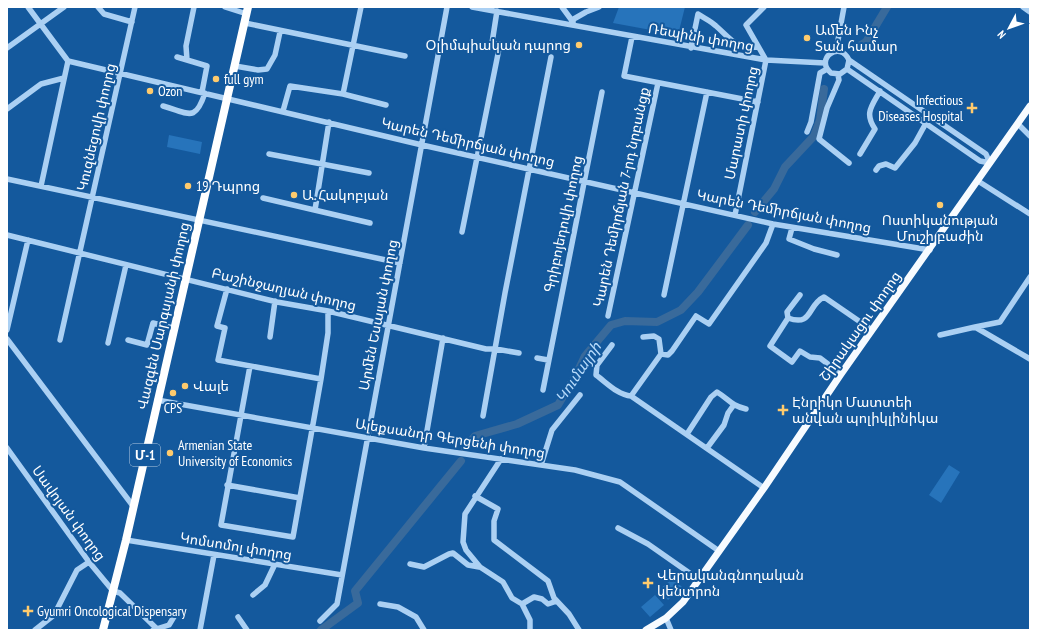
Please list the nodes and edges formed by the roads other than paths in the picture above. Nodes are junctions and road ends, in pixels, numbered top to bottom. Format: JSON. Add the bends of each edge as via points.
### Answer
{"nodes":[{"id":1,"x":28,"y":7,"type":"edge"},
{"id":2,"x":64,"y":7,"type":"edge"},
{"id":3,"x":98,"y":7,"type":"edge"},
{"id":4,"x":135,"y":7,"type":"edge"},
{"id":5,"x":194,"y":7,"type":"edge"},
{"id":6,"x":225,"y":7,"type":"edge"},
{"id":7,"x":361,"y":7,"type":"edge"},
{"id":8,"x":447,"y":7,"type":"edge"},
{"id":9,"x":472,"y":7,"type":"edge"},
{"id":10,"x":562,"y":7,"type":"edge"},
{"id":11,"x":599,"y":7,"type":"edge"},
{"id":12,"x":764,"y":7,"type":"edge"},
{"id":13,"x":844,"y":7,"type":"edge"},
{"id":14,"x":1023,"y":7,"type":"edge"},
{"id":15,"x":248,"y":10,"type":"edge"},
{"id":16,"x":497,"y":11,"type":"junction"},
{"id":17,"x":1030,"y":12,"type":"edge"},
{"id":18,"x":572,"y":20,"type":"junction"},
{"id":19,"x":132,"y":22,"type":"junction"},
{"id":20,"x":245,"y":23,"type":"junction"},
{"id":21,"x":40,"y":24,"type":"junction"},
{"id":22,"x":574,"y":26,"type":"junction"},
{"id":23,"x":280,"y":32,"type":"junction"},
{"id":24,"x":632,"y":37,"type":"junction"},
{"id":25,"x":353,"y":46,"type":"junction"},
{"id":26,"x":758,"y":47,"type":"junction"},
{"id":27,"x":7,"y":48,"type":"edge"},
{"id":28,"x":691,"y":48,"type":"junction"},
{"id":29,"x":836,"y":50,"type":"junction"},
{"id":30,"x":405,"y":56,"type":"dead end"},
{"id":31,"x":177,"y":57,"type":"dead end"},
{"id":32,"x":551,"y":57,"type":"dead end"},
{"id":33,"x":187,"y":60,"type":"junction"},
{"id":34,"x":766,"y":60,"type":"junction"},
{"id":35,"x":849,"y":60,"type":"junction"},
{"id":36,"x":68,"y":61,"type":"junction"},
{"id":37,"x":235,"y":66,"type":"junction"},
{"id":38,"x":826,"y":66,"type":"junction"},
{"id":39,"x":847,"y":69,"type":"junction"},
{"id":40,"x":121,"y":73,"type":"junction"},
{"id":41,"x":838,"y":75,"type":"junction"},
{"id":42,"x":64,"y":78,"type":"junction"},
{"id":43,"x":658,"y":83,"type":"junction"},
{"id":44,"x":880,"y":91,"type":"junction"},
{"id":45,"x":602,"y":92,"type":"dead end"},
{"id":46,"x":707,"y":92,"type":"junction"},
{"id":47,"x":203,"y":93,"type":"junction"},
{"id":48,"x":343,"y":94,"type":"junction"},
{"id":49,"x":228,"y":98,"type":"junction"},
{"id":50,"x":758,"y":102,"type":"junction"},
{"id":51,"x":386,"y":105,"type":"dead end"},
{"id":52,"x":163,"y":106,"type":"dead end"},
{"id":53,"x":1030,"y":106,"type":"edge"},
{"id":54,"x":7,"y":109,"type":"edge"},
{"id":55,"x":283,"y":111,"type":"junction"},
{"id":56,"x":329,"y":122,"type":"junction"},
{"id":57,"x":926,"y":123,"type":"junction"},
{"id":58,"x":1018,"y":124,"type":"junction"},
{"id":59,"x":944,"y":125,"type":"junction"},
{"id":60,"x":807,"y":132,"type":"dead end"},
{"id":61,"x":940,"y":132,"type":"junction"},
{"id":62,"x":1030,"y":136,"type":"edge"},
{"id":63,"x":422,"y":145,"type":"junction"},
{"id":64,"x":269,"y":154,"type":"dead end"},
{"id":65,"x":860,"y":154,"type":"dead end"},
{"id":66,"x":479,"y":157,"type":"junction"},
{"id":67,"x":849,"y":163,"type":"dead end"},
{"id":68,"x":990,"y":163,"type":"junction"},
{"id":69,"x":322,"y":164,"type":"junction"},
{"id":70,"x":529,"y":168,"type":"junction"},
{"id":71,"x":876,"y":170,"type":"dead end"},
{"id":72,"x":369,"y":173,"type":"dead end"},
{"id":73,"x":7,"y":179,"type":"edge"},
{"id":74,"x":585,"y":180,"type":"junction"},
{"id":75,"x":978,"y":181,"type":"junction"},
{"id":76,"x":41,"y":186,"type":"junction"},
{"id":77,"x":635,"y":192,"type":"junction"},
{"id":78,"x":92,"y":198,"type":"junction"},
{"id":79,"x":262,"y":198,"type":"dead end"},
{"id":80,"x":684,"y":203,"type":"junction"},
{"id":81,"x":315,"y":210,"type":"junction"},
{"id":82,"x":1030,"y":214,"type":"edge"},
{"id":83,"x":735,"y":215,"type":"junction"},
{"id":84,"x":199,"y":219,"type":"junction"},
{"id":85,"x":370,"y":223,"type":"dead end"},
{"id":86,"x":773,"y":224,"type":"junction"},
{"id":87,"x":792,"y":228,"type":"junction"},
{"id":88,"x":462,"y":232,"type":"dead end"},
{"id":89,"x":7,"y":235,"type":"edge"},
{"id":90,"x":28,"y":240,"type":"junction"},
{"id":91,"x":930,"y":250,"type":"junction"},
{"id":92,"x":79,"y":253,"type":"junction"},
{"id":93,"x":837,"y":255,"type":"dead end"},
{"id":94,"x":400,"y":263,"type":"junction"},
{"id":95,"x":126,"y":265,"type":"junction"},
{"id":96,"x":1030,"y":277,"type":"edge"},
{"id":97,"x":185,"y":279,"type":"junction"},
{"id":98,"x":226,"y":289,"type":"junction"},
{"id":99,"x":800,"y":294,"type":"dead end"},
{"id":100,"x":664,"y":295,"type":"dead end"},
{"id":101,"x":275,"y":301,"type":"junction"},
{"id":102,"x":328,"y":311,"type":"junction"},
{"id":103,"x":608,"y":316,"type":"dead end"},
{"id":104,"x":788,"y":318,"type":"junction"},
{"id":105,"x":388,"y":325,"type":"junction"},
{"id":106,"x":173,"y":328,"type":"junction"},
{"id":107,"x":975,"y":328,"type":"junction"},
{"id":108,"x":7,"y":330,"type":"edge"},
{"id":109,"x":872,"y":330,"type":"junction"},
{"id":110,"x":940,"y":335,"type":"dead end"},
{"id":111,"x":270,"y":337,"type":"dead end"},
{"id":112,"x":643,"y":337,"type":"dead end"},
{"id":113,"x":443,"y":338,"type":"junction"},
{"id":114,"x":7,"y":339,"type":"edge"},
{"id":115,"x":60,"y":340,"type":"dead end"},
{"id":116,"x":128,"y":340,"type":"dead end"},
{"id":117,"x":108,"y":343,"type":"dead end"},
{"id":118,"x":9,"y":345,"type":"edge"},
{"id":119,"x":612,"y":345,"type":"dead end"},
{"id":120,"x":496,"y":349,"type":"junction"},
{"id":121,"x":519,"y":353,"type":"dead end"},
{"id":122,"x":661,"y":354,"type":"junction"},
{"id":123,"x":537,"y":358,"type":"dead end"},
{"id":124,"x":1030,"y":359,"type":"edge"},
{"id":125,"x":548,"y":360,"type":"junction"},
{"id":126,"x":250,"y":366,"type":"junction"},
{"id":127,"x":841,"y":374,"type":"junction"},
{"id":128,"x":321,"y":379,"type":"junction"},
{"id":129,"x":543,"y":390,"type":"dead end"},
{"id":130,"x":580,"y":395,"type":"dead end"},
{"id":131,"x":631,"y":396,"type":"junction"},
{"id":132,"x":157,"y":400,"type":"junction"},
{"id":133,"x":734,"y":406,"type":"junction"},
{"id":134,"x":746,"y":409,"type":"dead end"},
{"id":135,"x":240,"y":414,"type":"junction"},
{"id":136,"x":483,"y":416,"type":"dead end"},
{"id":137,"x":313,"y":428,"type":"junction"},
{"id":138,"x":687,"y":434,"type":"junction"},
{"id":139,"x":367,"y":436,"type":"junction"},
{"id":140,"x":7,"y":448,"type":"edge"},
{"id":141,"x":424,"y":448,"type":"junction"},
{"id":142,"x":707,"y":448,"type":"junction"},
{"id":143,"x":501,"y":459,"type":"junction"},
{"id":144,"x":541,"y":465,"type":"junction"},
{"id":145,"x":228,"y":485,"type":"junction"},
{"id":146,"x":764,"y":488,"type":"junction"},
{"id":147,"x":475,"y":496,"type":"junction"},
{"id":148,"x":300,"y":498,"type":"junction"},
{"id":149,"x":133,"y":506,"type":"junction"},
{"id":150,"x":618,"y":528,"type":"dead end"},
{"id":151,"x":126,"y":540,"type":"junction"},
{"id":152,"x":718,"y":551,"type":"junction"},
{"id":153,"x":214,"y":555,"type":"junction"},
{"id":154,"x":90,"y":562,"type":"junction"},
{"id":155,"x":275,"y":564,"type":"junction"},
{"id":156,"x":410,"y":564,"type":"dead end"},
{"id":157,"x":480,"y":567,"type":"junction"},
{"id":158,"x":342,"y":575,"type":"junction"},
{"id":159,"x":698,"y":579,"type":"junction"},
{"id":160,"x":113,"y":591,"type":"junction"},
{"id":161,"x":253,"y":595,"type":"dead end"},
{"id":162,"x":557,"y":601,"type":"junction"},
{"id":163,"x":380,"y":604,"type":"dead end"},
{"id":164,"x":522,"y":604,"type":"junction"},
{"id":165,"x":175,"y":614,"type":"dead end"},
{"id":166,"x":238,"y":617,"type":"dead end"},
{"id":167,"x":666,"y":618,"type":"junction"},
{"id":168,"x":320,"y":621,"type":"dead end"},
{"id":169,"x":154,"y":629,"type":"edge"},
{"id":170,"x":669,"y":629,"type":"edge"},
{"id":171,"x":35,"y":630,"type":"edge"},
{"id":172,"x":103,"y":630,"type":"edge"},
{"id":173,"x":200,"y":630,"type":"edge"},
{"id":174,"x":247,"y":630,"type":"edge"},
{"id":175,"x":424,"y":630,"type":"edge"},
{"id":176,"x":530,"y":630,"type":"edge"},
{"id":177,"x":579,"y":630,"type":"edge"},
{"id":178,"x":646,"y":630,"type":"edge"}],
"edges":[{"from":1,"to":21,"type":"street"},
{"from":2,"to":21,"type":"street"},
{"from":3,"to":19,"type":"street","via":[[104,14]]},
{"from":4,"to":19,"type":"street","name":"Կուզնեցովի փողոց"},
{"from":5,"to":33,"type":"street","via":[[186,46]]},
{"from":6,"to":15,"type":"street"},
{"from":7,"to":25,"type":"street"},
{"from":8,"to":63,"type":"street","name":"Արմեն Եսայան փողոց"},
{"from":9,"to":16,"type":"street","name":"Ռեպինի փողոց"},
{"from":10,"to":18,"type":"street"},
{"from":11,"to":18,"type":"street"},
{"from":12,"to":26,"type":"street","via":[[746,25]]},
{"from":13,"to":29,"type":"street"},
{"from":14,"to":17,"type":"street"},
{"from":15,"to":20,"type":"highway","name":"Վազգեն Սարգսյանի փողոց","number":"Մ-1"},
{"from":16,"to":22,"type":"street","name":"Ռեպինի փողոց"},
{"from":16,"to":66,"type":"street","via":[[492,43],[500,44]]},
{"from":18,"to":22,"type":"street"},
{"from":19,"to":40,"type":"street","name":"Կուզնեցովի փողոց"},
{"from":20,"to":23,"type":"street"},
{"from":20,"to":37,"type":"highway","name":"Վազգեն Սարգսյանի փողոց","number":"Մ-1"},
{"from":21,"to":27,"type":"street"},
{"from":21,"to":36,"type":"street"},
{"from":22,"to":24,"type":"street","name":"Ռեպինի փողոց"},
{"from":23,"to":25,"type":"street"},
{"from":23,"to":37,"type":"street","via":[[275,54],[267,68],[258,70]]},
{"from":24,"to":28,"type":"street","name":"Ռեպինի փողոց"},
{"from":24,"to":43,"type":"street","via":[[624,76]]},
{"from":25,"to":30,"type":"street"},
{"from":25,"to":48,"type":"street"},
{"from":26,"to":28,"type":"street","via":[[748,48],[729,40],[716,26],[698,14]]},
{"from":26,"to":34,"type":"street"},
{"from":28,"to":34,"type":"street","name":"Ռեպինի փողոց"},
{"from":29,"to":35,"type":"street","via":[[844,53]]},
{"from":29,"to":38,"type":"street","via":[[828,55]]},
{"from":31,"to":33,"type":"street"},
{"from":32,"to":70,"type":"street"},
{"from":33,"to":47,"type":"street","via":[[207,66]]},
{"from":34,"to":38,"type":"street","name":"Ռեպինի փողոց"},
{"from":34,"to":50,"type":"street","name":"Մարատի փողոց"},
{"from":35,"to":39,"type":"street"},
{"from":35,"to":59,"type":"street"},
{"from":36,"to":40,"type":"street","name":"Կարեն Դեմիրճյան փողոց"},
{"from":36,"to":42,"type":"street"},
{"from":37,"to":49,"type":"highway","name":"Վազգեն Սարգսյանի փողոց","number":"Մ-1"},
{"from":38,"to":41,"type":"street","via":[[831,73]]},
{"from":38,"to":60,"type":"street","via":[[820,73]]},
{"from":39,"to":41,"type":"street"},
{"from":39,"to":44,"type":"street"},
{"from":40,"to":47,"type":"street","name":"Կարեն Դեմիրճյան փողոց"},
{"from":40,"to":78,"type":"street","name":"Կուզնեցովի փողոց"},
{"from":41,"to":67,"type":"street","via":[[839,80],[827,108],[819,139]]},
{"from":42,"to":54,"type":"street","via":[[41,84]]},
{"from":42,"to":76,"type":"street"},
{"from":43,"to":46,"type":"street"},
{"from":43,"to":77,"type":"street","name":"Կարեն Դեմիրճյան 7-րդ նրբանցք"},
{"from":44,"to":57,"type":"street"},
{"from":44,"to":65,"type":"street","via":[[869,113],[869,120],[875,128]]},
{"from":45,"to":74,"type":"street","name":"Գրիբոյեդովի փողոց"},
{"from":46,"to":50,"type":"street"},
{"from":46,"to":80,"type":"street"},
{"from":47,"to":49,"type":"street","name":"Կարեն Դեմիրճյան փողոց"},
{"from":47,"to":52,"type":"street","via":[[200,108],[196,113],[191,114]]},
{"from":48,"to":51,"type":"street"},
{"from":48,"to":55,"type":"street","via":[[290,86]]},
{"from":49,"to":55,"type":"street","name":"Կարեն Դեմիրճյան փողոց"},
{"from":49,"to":84,"type":"highway","name":"Վազգեն Սարգսյանի փողոց","number":"Մ-1"},
{"from":50,"to":83,"type":"street","name":"Մարատի փողոց"},
{"from":53,"to":58,"type":"main road","name":"Շիրակացու փողոց"},
{"from":55,"to":56,"type":"street","name":"Կարեն Դեմիրճյան փողոց"},
{"from":56,"to":63,"type":"street","name":"Կարեն Դեմիրճյան փողոց"},
{"from":56,"to":69,"type":"street"},
{"from":57,"to":61,"type":"street"},
{"from":57,"to":71,"type":"street","via":[[895,168],[886,164]]},
{"from":58,"to":62,"type":"street"},
{"from":58,"to":68,"type":"main road","name":"Շիրակացու փողոց"},
{"from":59,"to":61,"type":"street"},
{"from":59,"to":68,"type":"street","via":[[986,154]]},
{"from":61,"to":68,"type":"street","via":[[980,161]]},
{"from":63,"to":66,"type":"street","name":"Կարեն Դեմիրճյան փողոց"},
{"from":63,"to":94,"type":"street","name":"Արմեն Եսայան փողոց"},
{"from":64,"to":69,"type":"street"},
{"from":66,"to":70,"type":"street","name":"Կարեն Դեմիրճյան փողոց"},
{"from":66,"to":88,"type":"street"},
{"from":68,"to":75,"type":"main road","name":"Շիրակացու փողոց"},
{"from":69,"to":72,"type":"street"},
{"from":69,"to":81,"type":"street"},
{"from":70,"to":74,"type":"street","name":"Կարեն Դեմիրճյան փողոց"},
{"from":70,"to":120,"type":"street"},
{"from":73,"to":76,"type":"street"},
{"from":74,"to":77,"type":"street","name":"Կարեն Դեմիրճյան փողոց"},
{"from":74,"to":125,"type":"street","name":"Գրիբոյեդովի փողոց"},
{"from":75,"to":82,"type":"street"},
{"from":75,"to":91,"type":"main road","name":"Շիրակացու փողոց"},
{"from":76,"to":78,"type":"street"},
{"from":77,"to":80,"type":"street","name":"Կարեն Դեմիրճյան փողոց"},
{"from":77,"to":103,"type":"street","name":"Կարեն Դեմիրճյան 7-րդ նրբանցք"},
{"from":78,"to":84,"type":"street"},
{"from":78,"to":92,"type":"street","name":"Կուզնեցովի փողոց"},
{"from":79,"to":81,"type":"street"},
{"from":80,"to":83,"type":"street","name":"Կարեն Դեմիրճյան փողոց"},
{"from":80,"to":100,"type":"street"},
{"from":81,"to":85,"type":"street"},
{"from":83,"to":86,"type":"street","name":"Կարեն Դեմիրճյան փողոց"},
{"from":84,"to":94,"type":"street"},
{"from":84,"to":97,"type":"highway","name":"Վազգեն Սարգսյանի փողոց","number":"Մ-1"},
{"from":86,"to":87,"type":"street","name":"Կարեն Դեմիրճյան փողոց"},
{"from":86,"to":122,"type":"street","via":[[766,243],[709,324],[696,316],[672,350],[668,354]]},
{"from":87,"to":91,"type":"street","name":"Կարեն Դեմիրճյան փողոց"},
{"from":87,"to":93,"type":"street","via":[[789,239]]},
{"from":89,"to":90,"type":"street","name":"Բաշինջաղյան փողոց"},
{"from":90,"to":92,"type":"street","name":"Բաշինջաղյան փողոց"},
{"from":90,"to":108,"type":"street"},
{"from":91,"to":109,"type":"main road","name":"Շիրակացու փողոց"},
{"from":92,"to":95,"type":"street","name":"Բաշինջաղյան փողոց"},
{"from":92,"to":115,"type":"street","name":"Կուզնեցովի փողոց"},
{"from":94,"to":105,"type":"street","name":"Արմեն Եսայան փողոց"},
{"from":95,"to":97,"type":"street","name":"Բաշինջաղյան փողոց"},
{"from":95,"to":117,"type":"street"},
{"from":96,"to":107,"type":"street","via":[[1000,322]]},
{"from":97,"to":98,"type":"street","name":"Բաշինջաղյան փողոց"},
{"from":97,"to":106,"type":"highway","name":"Վազգեն Սարգսյանի փողոց","number":"Մ-1"},
{"from":98,"to":101,"type":"street","name":"Բաշինջաղյան փողոց"},
{"from":98,"to":126,"type":"street","via":[[217,326],[225,328],[218,360]]},
{"from":99,"to":104,"type":"street","via":[[787,312]]},
{"from":101,"to":102,"type":"street","name":"Բաշինջաղյան փողոց"},
{"from":101,"to":111,"type":"street"},
{"from":102,"to":105,"type":"street","name":"Բաշինջաղյան փողոց"},
{"from":102,"to":128,"type":"street","via":[[328,333]]},
{"from":104,"to":109,"type":"street","via":[[800,321],[806,319],[819,300],[824,298]]},
{"from":104,"to":127,"type":"street","via":[[770,346],[792,362],[800,351],[810,357],[820,358]]},
{"from":105,"to":113,"type":"street","name":"Բաշինջաղյան փողոց"},
{"from":105,"to":139,"type":"street","name":"Արմեն Եսայան փողոց"},
{"from":106,"to":116,"type":"street","via":[[153,323],[147,345]]},
{"from":106,"to":132,"type":"highway","name":"Վազգեն Սարգսյանի փողոց","number":"Մ-1"},
{"from":107,"to":110,"type":"street"},
{"from":107,"to":124,"type":"street"},
{"from":109,"to":127,"type":"main road","name":"Շիրակացու փողոց"},
{"from":112,"to":122,"type":"street","via":[[654,336],[659,339]]},
{"from":113,"to":120,"type":"street","name":"Բաշինջաղյան փողոց","via":[[486,349]]},
{"from":113,"to":141,"type":"street"},
{"from":114,"to":118,"type":"street"},
{"from":118,"to":149,"type":"street"},
{"from":119,"to":131,"type":"street","via":[[597,365],[596,375],[626,396]]},
{"from":120,"to":121,"type":"street","name":"Բաշինջաղյան փողոց"},
{"from":120,"to":136,"type":"street"},
{"from":122,"to":131,"type":"street"},
{"from":123,"to":125,"type":"street"},
{"from":125,"to":129,"type":"street","name":"Գրիբոյեդովի փողոց"},
{"from":126,"to":128,"type":"street"},
{"from":126,"to":135,"type":"street"},
{"from":127,"to":146,"type":"main road","name":"Շիրակացու փողոց"},
{"from":128,"to":137,"type":"street"},
{"from":130,"to":144,"type":"street","via":[[552,430]]},
{"from":131,"to":138,"type":"street"},
{"from":132,"to":135,"type":"street","name":"Ալեքսանդր Գերցենի փողոց"},
{"from":132,"to":149,"type":"highway","name":"Վազգեն Սարգսյանի փողոց","number":"Մ-1"},
{"from":133,"to":134,"type":"street"},
{"from":133,"to":138,"type":"street","via":[[717,392]]},
{"from":133,"to":142,"type":"street"},
{"from":135,"to":137,"type":"street","name":"Ալեքսանդր Գերցենի փողոց"},
{"from":135,"to":145,"type":"street"},
{"from":137,"to":139,"type":"street","name":"Ալեքսանդր Գերցենի փողոց"},
{"from":137,"to":148,"type":"street"},
{"from":138,"to":142,"type":"street"},
{"from":139,"to":141,"type":"street","name":"Ալեքսանդր Գերցենի փողոց"},
{"from":139,"to":158,"type":"street","name":"Արմեն Եսայան փողոց"},
{"from":140,"to":154,"type":"street","name":"Սավոյան փողոց"},
{"from":141,"to":143,"type":"street","name":"Ալեքսանդր Գերցենի փողոց"},
{"from":142,"to":146,"type":"street"},
{"from":143,"to":144,"type":"street","name":"Ալեքսանդր Գերցենի փողոց"},
{"from":143,"to":147,"type":"street"},
{"from":144,"to":152,"type":"street","name":"Ալեքսանդր Գերցենի փողոց","via":[[575,470],[620,482]]},
{"from":145,"to":148,"type":"street"},
{"from":145,"to":148,"type":"street","via":[[221,525],[294,537]]},
{"from":146,"to":152,"type":"main road","name":"Շիրակացու փողոց"},
{"from":147,"to":157,"type":"street","via":[[465,514],[463,542],[466,550]]},
{"from":147,"to":162,"type":"street","via":[[498,509],[494,521],[494,540],[548,581]]},
{"from":149,"to":151,"type":"highway","name":"Վազգեն Սարգսյանի փողոց","number":"Մ-1"},
{"from":150,"to":159,"type":"street","via":[[648,544]]},
{"from":151,"to":153,"type":"street","name":"Կոմսոմոլ փողոց"},
{"from":151,"to":160,"type":"highway","name":"Վազգեն Սարգսյանի փողոց","number":"Մ-1"},
{"from":152,"to":159,"type":"main road","name":"Շիրակացու փողոց"},
{"from":153,"to":155,"type":"street","name":"Կոմսոմոլ փողոց"},
{"from":153,"to":173,"type":"street"},
{"from":154,"to":160,"type":"street","name":"Սավոյան փողոց"},
{"from":154,"to":171,"type":"street","via":[[77,570],[54,615]]},
{"from":155,"to":158,"type":"street","name":"Կոմսոմոլ փողոց"},
{"from":155,"to":161,"type":"street","via":[[265,585]]},
{"from":156,"to":157,"type":"street","via":[[424,567],[453,553],[460,560]]},
{"from":157,"to":164,"type":"street","via":[[503,582],[512,598]]},
{"from":158,"to":168,"type":"street","name":"Արմեն Եսայան փողոց","via":[[337,604]]},
{"from":159,"to":167,"type":"main road","name":"Շիրակացու փողոց","via":[[682,602]]},
{"from":160,"to":169,"type":"street","name":"Սավոյան փողոց","via":[[120,593]]},
{"from":160,"to":172,"type":"highway","name":"Վազգեն Սարգսյանի փողոց","number":"Մ-1"},
{"from":162,"to":164,"type":"street","via":[[548,604],[534,597]]},
{"from":162,"to":177,"type":"street"},
{"from":163,"to":175,"type":"street","via":[[398,607],[416,617]]},
{"from":164,"to":176,"type":"street","via":[[530,620]]},
{"from":165,"to":169,"type":"street","via":[[170,625]]},
{"from":166,"to":174,"type":"street"},
{"from":167,"to":170,"type":"street"},
{"from":167,"to":178,"type":"main road","name":"Շիրակացու փողոց"}]}
